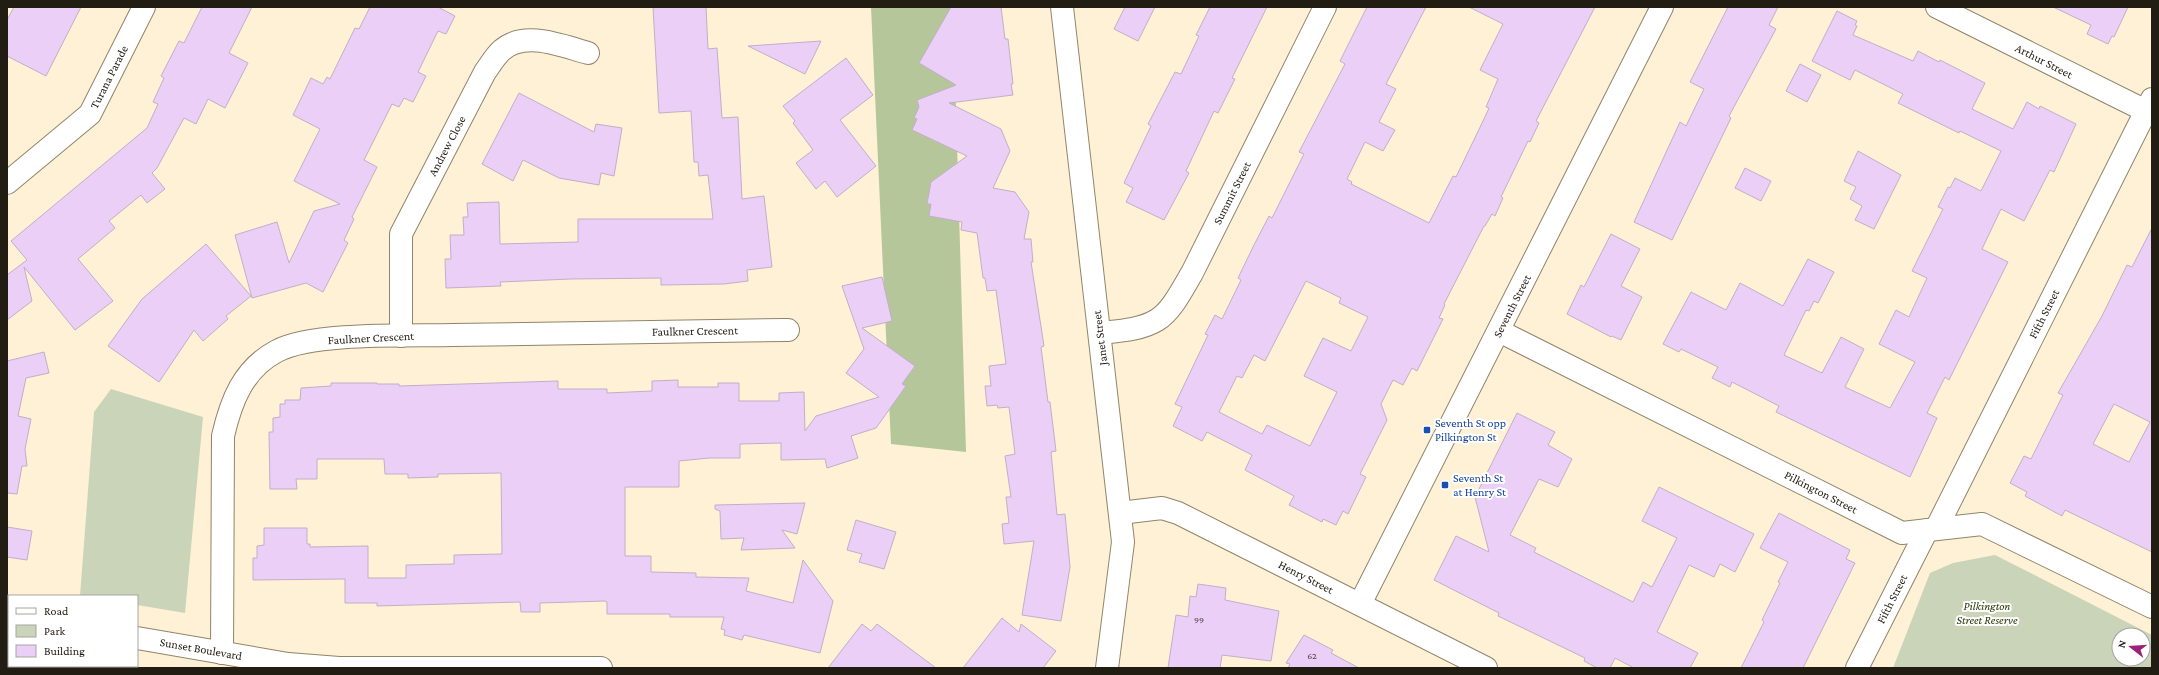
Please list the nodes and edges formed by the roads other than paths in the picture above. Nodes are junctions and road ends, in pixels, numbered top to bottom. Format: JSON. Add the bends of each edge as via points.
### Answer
{"nodes":[{"id":1,"x":144,"y":7,"type":"edge"},
{"id":2,"x":1062,"y":7,"type":"edge"},
{"id":3,"x":1325,"y":7,"type":"edge"},
{"id":4,"x":1662,"y":7,"type":"edge"},
{"id":5,"x":1937,"y":7,"type":"edge"},
{"id":6,"x":588,"y":53,"type":"dead end"},
{"id":7,"x":2150,"y":108,"type":"edge"},
{"id":8,"x":7,"y":183,"type":"edge"},
{"id":9,"x":788,"y":330,"type":"dead end"},
{"id":10,"x":1499,"y":331,"type":"junction"},
{"id":11,"x":1100,"y":334,"type":"junction"},
{"id":12,"x":401,"y":336,"type":"junction"},
{"id":13,"x":1120,"y":513,"type":"junction"},
{"id":14,"x":1932,"y":529,"type":"junction"},
{"id":15,"x":1360,"y":604,"type":"junction"},
{"id":16,"x":2152,"y":607,"type":"edge"},
{"id":17,"x":138,"y":638,"type":"edge"},
{"id":18,"x":222,"y":652,"type":"junction"},
{"id":19,"x":465,"y":668,"type":"edge"},
{"id":20,"x":600,"y":668,"type":"edge"},
{"id":21,"x":1107,"y":668,"type":"edge"},
{"id":22,"x":1486,"y":668,"type":"edge"},
{"id":23,"x":1857,"y":668,"type":"edge"}],
"edges":[{"from":1,"to":8,"type":"street","name":"Turana Parade","via":[[90,114]]},
{"from":2,"to":11,"type":"street","name":"Janet Street"},
{"from":3,"to":11,"type":"street","name":"Summit Street","via":[[1177,299],[1157,320],[1128,330]]},
{"from":4,"to":10,"type":"street","name":"Seventh Street"},
{"from":5,"to":7,"type":"street","name":"Arthur Street"},
{"from":6,"to":12,"type":"street","name":"Andrew Close","via":[[544,42],[521,40],[502,50],[485,72],[401,234]]},
{"from":7,"to":14,"type":"street","name":"Fifth Street"},
{"from":9,"to":12,"type":"street","name":"Faulkner Crescent"},
{"from":10,"to":14,"type":"street","name":"Pilkington Street","via":[[1902,533]]},
{"from":10,"to":15,"type":"street","name":"Seventh Street"},
{"from":11,"to":13,"type":"street","name":"Janet Street"},
{"from":12,"to":18,"type":"street","name":"Faulkner Crescent","via":[[326,339],[285,348],[257,363],[240,385],[229,410],[223,436]]},
{"from":13,"to":15,"type":"street","name":"Henry Street","via":[[1162,508],[1178,513]]},
{"from":13,"to":21,"type":"street","name":"Janet Street","via":[[1122,559]]},
{"from":14,"to":16,"type":"street","name":"Pilkington Street","via":[[1982,524]]},
{"from":14,"to":23,"type":"street","name":"Fifth Street"},
{"from":15,"to":22,"type":"street","name":"Henry Street"},
{"from":17,"to":18,"type":"street","name":"Sunset Boulevard"},
{"from":18,"to":19,"type":"street","name":"Sunset Boulevard","via":[[288,664],[339,668]]},
{"from":19,"to":20,"type":"street","name":"Sunset Boulevard"}]}
